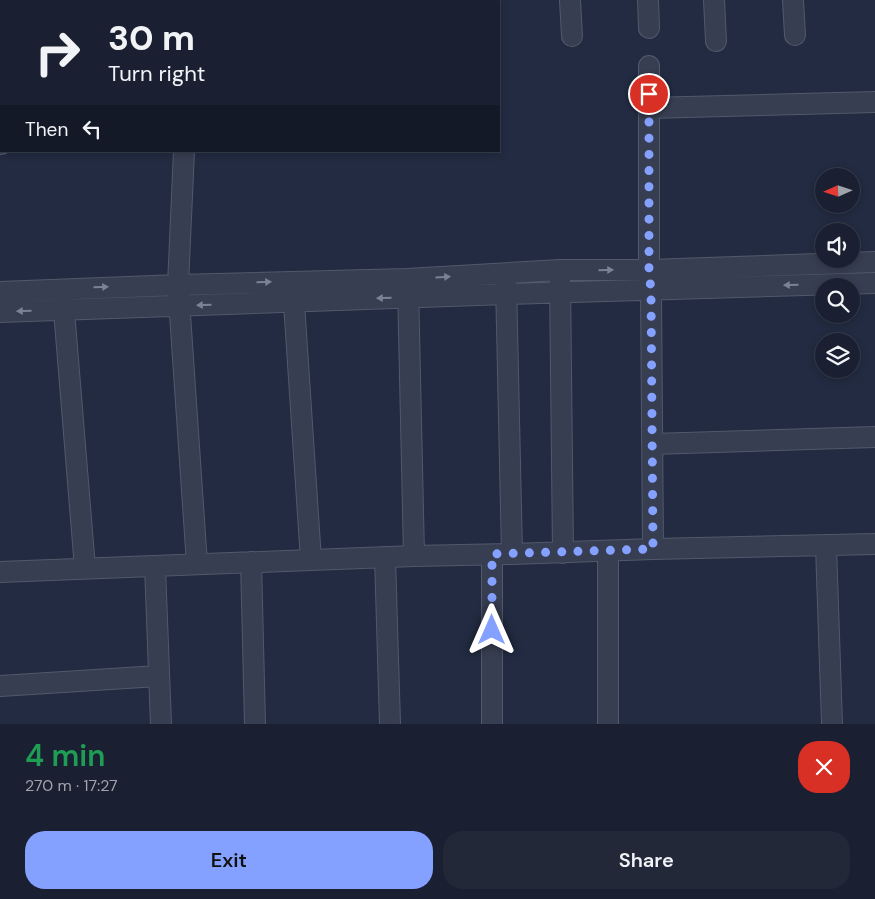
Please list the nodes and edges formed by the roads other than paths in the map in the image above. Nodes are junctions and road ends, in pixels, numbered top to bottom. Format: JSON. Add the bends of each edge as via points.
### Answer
{"nodes":[{"id":1,"x":570,"y":0,"type":"edge"},
{"id":2,"x":648,"y":0,"type":"edge"},
{"id":3,"x":714,"y":0,"type":"edge"},
{"id":4,"x":792,"y":0,"type":"edge"},
{"id":5,"x":649,"y":28,"type":"dead end"},
{"id":6,"x":572,"y":36,"type":"dead end"},
{"id":7,"x":795,"y":36,"type":"dead end"},
{"id":8,"x":716,"y":41,"type":"dead end"},
{"id":9,"x":649,"y":66,"type":"dead end"},
{"id":10,"x":875,"y":102,"type":"edge"},
{"id":11,"x":649,"y":108,"type":"junction"},
{"id":12,"x":184,"y":152,"type":"edge"},
{"id":13,"x":875,"y":262,"type":"edge"},
{"id":14,"x":560,"y":270,"type":"junction"},
{"id":15,"x":649,"y":270,"type":"junction"},
{"id":16,"x":506,"y":273,"type":"junction"},
{"id":17,"x":293,"y":281,"type":"junction"},
{"id":18,"x":875,"y":283,"type":"edge"},
{"id":19,"x":178,"y":285,"type":"junction"},
{"id":20,"x":62,"y":288,"type":"junction"},
{"id":21,"x":408,"y":288,"type":"junction"},
{"id":22,"x":651,"y":291,"type":"junction"},
{"id":23,"x":0,"y":292,"type":"edge"},
{"id":24,"x":560,"y":293,"type":"junction"},
{"id":25,"x":506,"y":294,"type":"junction"},
{"id":26,"x":294,"y":302,"type":"junction"},
{"id":27,"x":179,"y":306,"type":"junction"},
{"id":28,"x":64,"y":310,"type":"junction"},
{"id":29,"x":0,"y":312,"type":"edge"},
{"id":30,"x":875,"y":437,"type":"edge"},
{"id":31,"x":652,"y":444,"type":"junction"},
{"id":32,"x":875,"y":544,"type":"edge"},
{"id":33,"x":826,"y":546,"type":"junction"},
{"id":34,"x":653,"y":549,"type":"junction"},
{"id":35,"x":608,"y":551,"type":"junction"},
{"id":36,"x":563,"y":553,"type":"junction"},
{"id":37,"x":502,"y":554,"type":"junction"},
{"id":38,"x":414,"y":556,"type":"junction"},
{"id":39,"x":385,"y":557,"type":"junction"},
{"id":40,"x":311,"y":560,"type":"junction"},
{"id":41,"x":251,"y":562,"type":"junction"},
{"id":42,"x":197,"y":564,"type":"junction"},
{"id":43,"x":155,"y":567,"type":"junction"},
{"id":44,"x":85,"y":568,"type":"junction"},
{"id":45,"x":0,"y":572,"type":"edge"},
{"id":46,"x":158,"y":676,"type":"junction"},
{"id":47,"x":0,"y":686,"type":"edge"},
{"id":48,"x":161,"y":724,"type":"edge"},
{"id":49,"x":255,"y":724,"type":"edge"},
{"id":50,"x":390,"y":724,"type":"edge"},
{"id":51,"x":492,"y":724,"type":"edge"},
{"id":52,"x":608,"y":724,"type":"edge"},
{"id":53,"x":832,"y":724,"type":"edge"}],
"edges":[{"from":1,"to":6,"type":"street"},
{"from":2,"to":5,"type":"street"},
{"from":3,"to":8,"type":"street"},
{"from":4,"to":7,"type":"street"},
{"from":9,"to":11,"type":"street"},
{"from":10,"to":11,"type":"street"},
{"from":11,"to":15,"type":"street"},
{"from":12,"to":19,"type":"street"},
{"from":13,"to":15,"type":"street"},
{"from":14,"to":15,"type":"street","one_way":true},
{"from":14,"to":16,"type":"street"},
{"from":14,"to":24,"type":"street"},
{"from":15,"to":22,"type":"street"},
{"from":21,"to":16,"type":"street","one_way":true},
{"from":16,"to":25,"type":"street"},
{"from":19,"to":17,"type":"street","one_way":true},
{"from":17,"to":21,"type":"street"},
{"from":17,"to":26,"type":"street"},
{"from":18,"to":22,"type":"street","one_way":true},
{"from":20,"to":19,"type":"street","one_way":true},
{"from":19,"to":27,"type":"street"},
{"from":20,"to":23,"type":"street"},
{"from":20,"to":28,"type":"street"},
{"from":21,"to":25,"type":"street"},
{"from":21,"to":26,"type":"street","one_way":true},
{"from":21,"to":38,"type":"street"},
{"from":22,"to":24,"type":"street"},
{"from":22,"to":31,"type":"street"},
{"from":24,"to":25,"type":"street"},
{"from":24,"to":36,"type":"street"},
{"from":25,"to":37,"type":"street"},
{"from":26,"to":27,"type":"street","one_way":true},
{"from":26,"to":40,"type":"street"},
{"from":27,"to":28,"type":"street"},
{"from":27,"to":42,"type":"street"},
{"from":28,"to":29,"type":"street","one_way":true},
{"from":28,"to":44,"type":"street"},
{"from":30,"to":31,"type":"street"},
{"from":31,"to":34,"type":"street"},
{"from":32,"to":33,"type":"street"},
{"from":33,"to":34,"type":"street"},
{"from":33,"to":53,"type":"street"},
{"from":34,"to":35,"type":"street"},
{"from":35,"to":36,"type":"street"},
{"from":35,"to":52,"type":"street"},
{"from":36,"to":37,"type":"street"},
{"from":37,"to":38,"type":"street"},
{"from":37,"to":51,"type":"street"},
{"from":38,"to":39,"type":"street"},
{"from":39,"to":40,"type":"street"},
{"from":39,"to":50,"type":"street"},
{"from":40,"to":41,"type":"street"},
{"from":41,"to":42,"type":"street"},
{"from":41,"to":49,"type":"street"},
{"from":42,"to":43,"type":"street"},
{"from":43,"to":44,"type":"street"},
{"from":43,"to":46,"type":"street"},
{"from":44,"to":45,"type":"street"},
{"from":46,"to":47,"type":"street"},
{"from":46,"to":48,"type":"street"}]}
